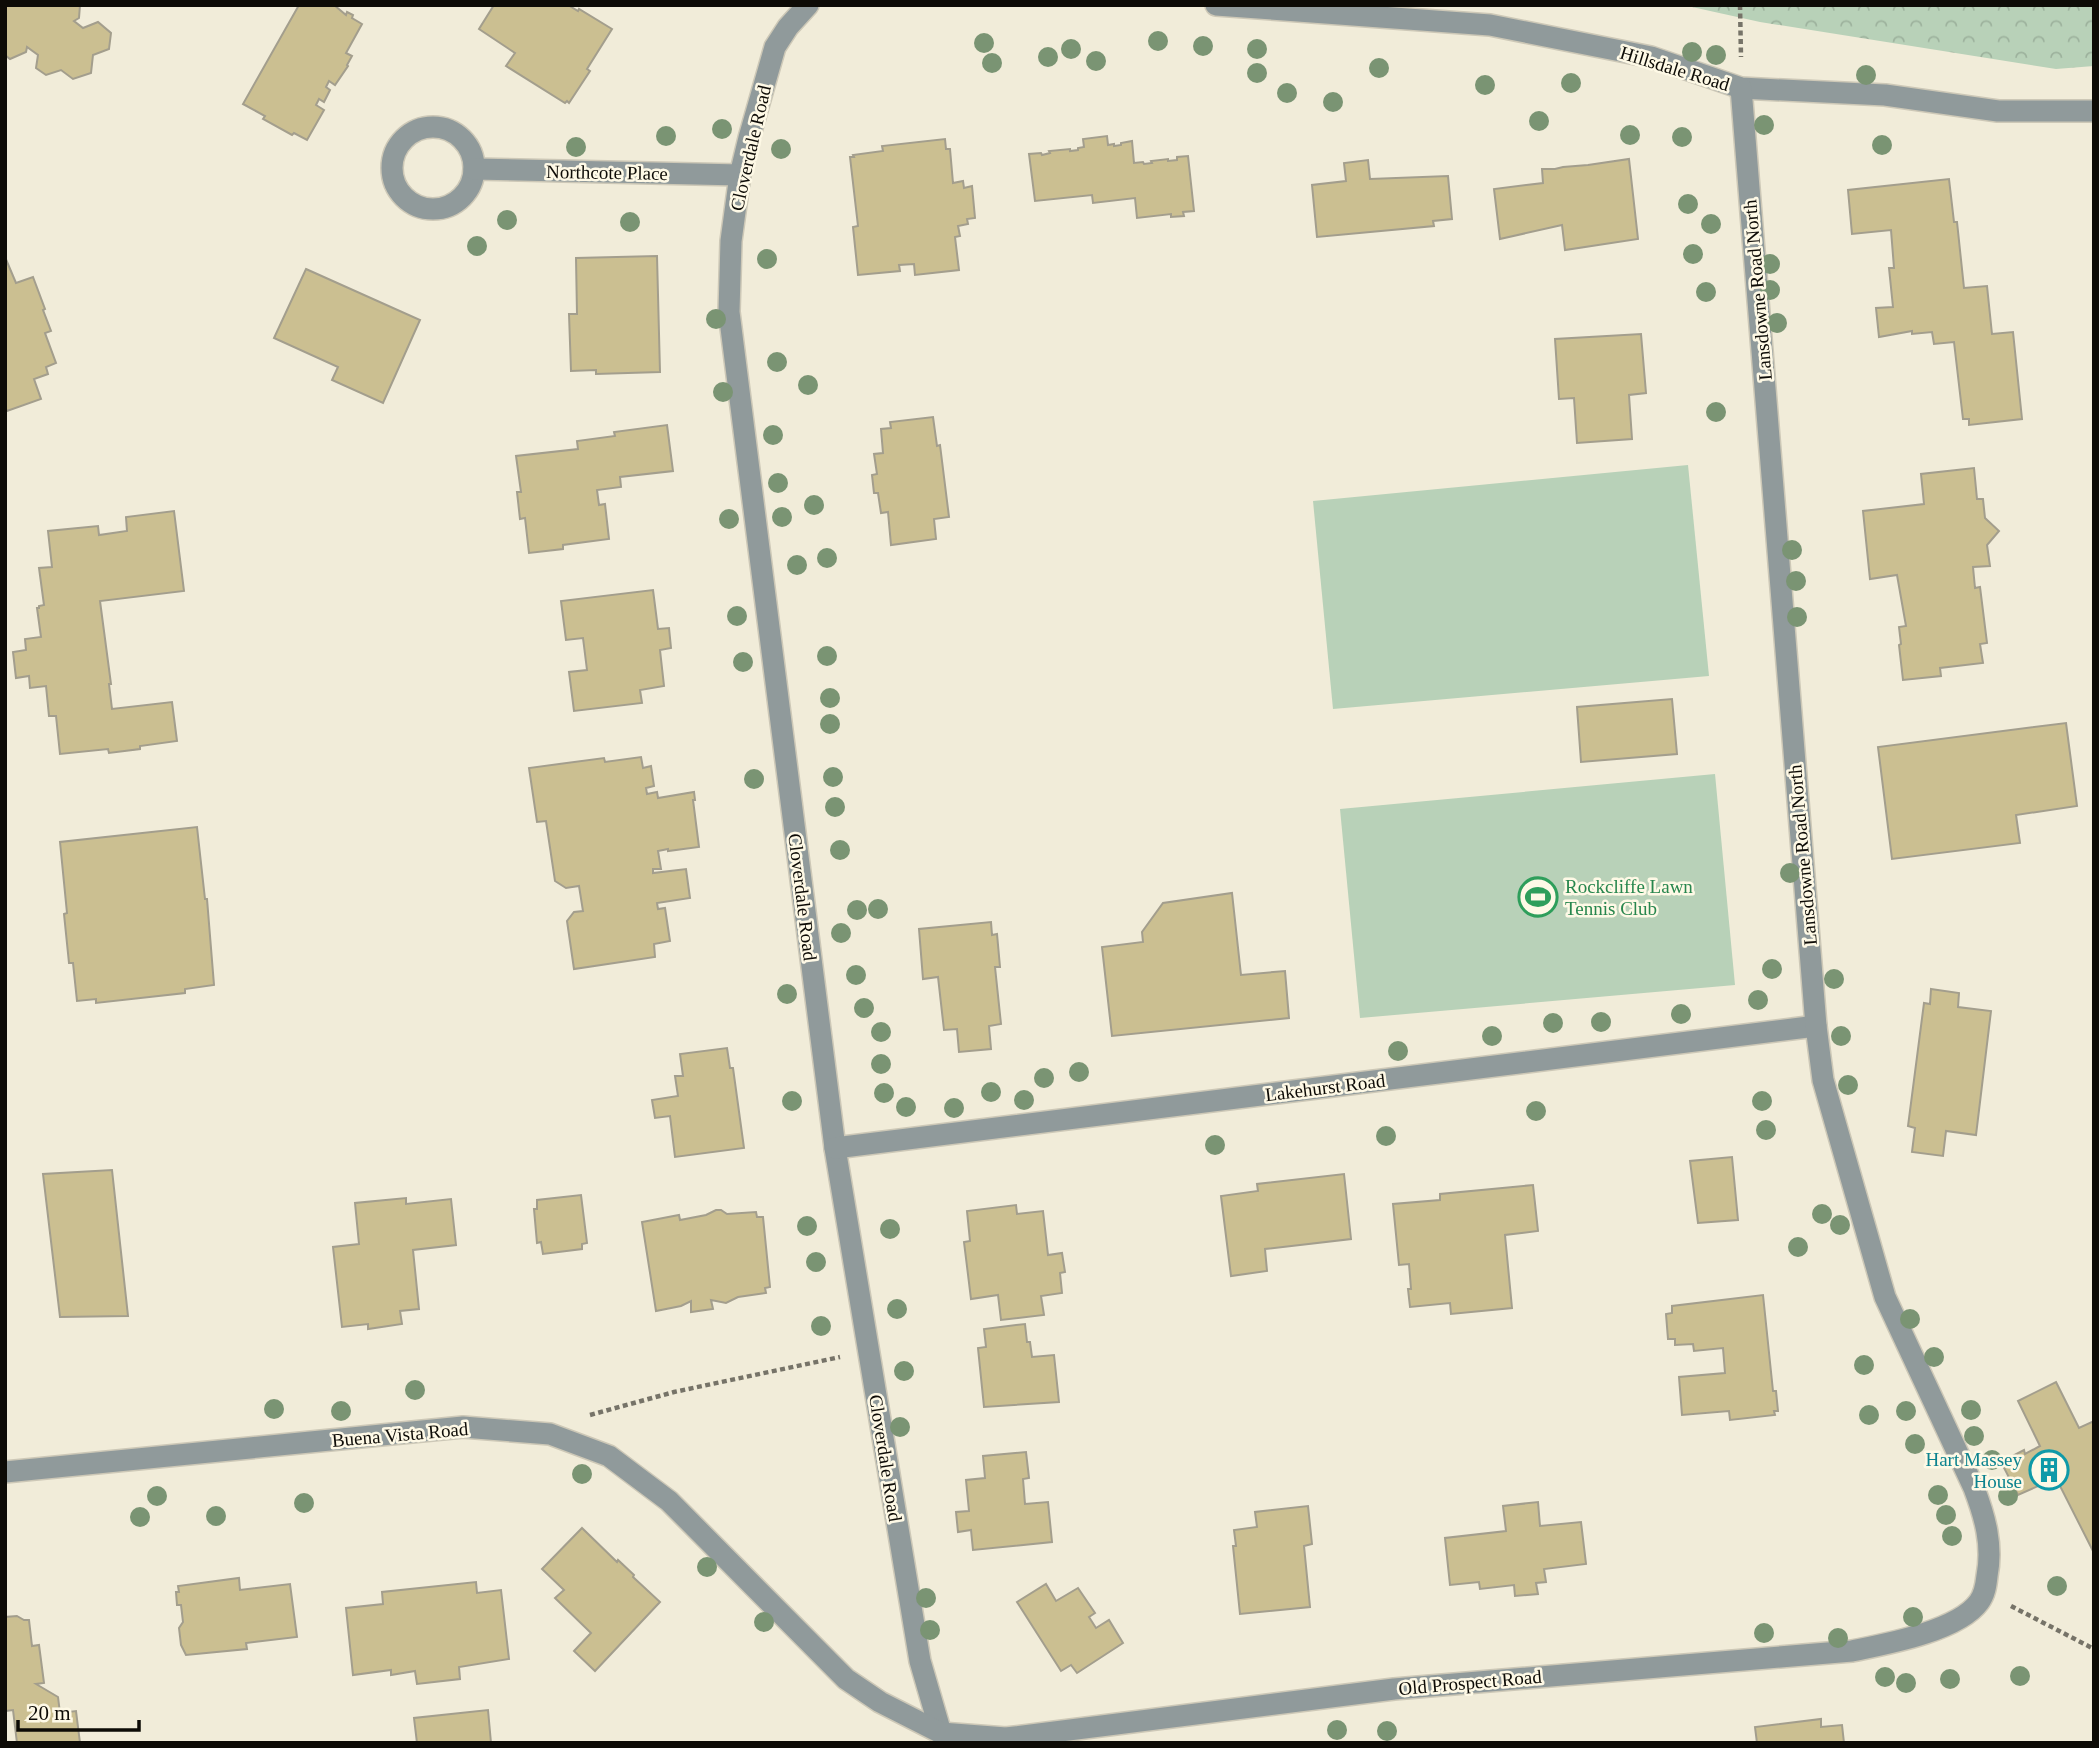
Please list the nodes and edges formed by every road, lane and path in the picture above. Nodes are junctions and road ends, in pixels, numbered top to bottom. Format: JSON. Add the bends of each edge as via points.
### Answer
{"nodes":[{"id":1,"x":808,"y":5,"type":"edge"},
{"id":2,"x":1216,"y":5,"type":"edge"},
{"id":3,"x":1740,"y":5,"type":"edge"},
{"id":4,"x":1741,"y":88,"type":"junction"},
{"id":5,"x":2094,"y":111,"type":"edge"},
{"id":6,"x":474,"y":169,"type":"dead end"},
{"id":7,"x":740,"y":176,"type":"junction"},
{"id":8,"x":1816,"y":1026,"type":"junction"},
{"id":9,"x":835,"y":1148,"type":"junction"},
{"id":10,"x":868,"y":1351,"type":"junction"},
{"id":11,"x":586,"y":1416,"type":"dead end"},
{"id":12,"x":5,"y":1472,"type":"edge"},
{"id":13,"x":1984,"y":1592,"type":"junction"},
{"id":14,"x":2094,"y":1649,"type":"edge"},
{"id":15,"x":945,"y":1738,"type":"edge"}],
"edges":[{"from":1,"to":7,"type":"street","name":"Cloverdale Road","via":[[775,47]]},
{"from":2,"to":4,"type":"street","name":"Hillsdale Road","via":[[1490,25],[1651,57]]},
{"from":3,"to":4,"type":"path"},
{"from":4,"to":5,"type":"street","name":"Hillsdale Road","via":[[1885,95],[1998,111]]},
{"from":4,"to":8,"type":"street","name":"Lansdowne Road North"},
{"from":6,"to":7,"type":"street","name":"Northcote Place"},
{"from":7,"to":9,"type":"street","name":"Cloverdale Road","via":[[731,241],[729,312]]},
{"from":8,"to":9,"type":"street","name":"Lakehurst Road"},
{"from":8,"to":13,"type":"street","name":"Lansdowne Road North","via":[[1823,1080],[1885,1297],[1983,1511],[1990,1562]]},
{"from":9,"to":10,"type":"street","name":"Cloverdale Road"},
{"from":10,"to":11,"type":"path","via":[[674,1392]]},
{"from":10,"to":15,"type":"street","name":"Cloverdale Road","via":[[920,1661]]},
{"from":12,"to":15,"type":"street","name":"Buena Vista Road","via":[[463,1427],[550,1434],[609,1455],[669,1501],[846,1679]]},
{"from":13,"to":14,"type":"path"},
{"from":13,"to":15,"type":"street","name":"Old Prospect Road","via":[[1958,1620],[1852,1651],[1394,1689],[1006,1738]]}]}
